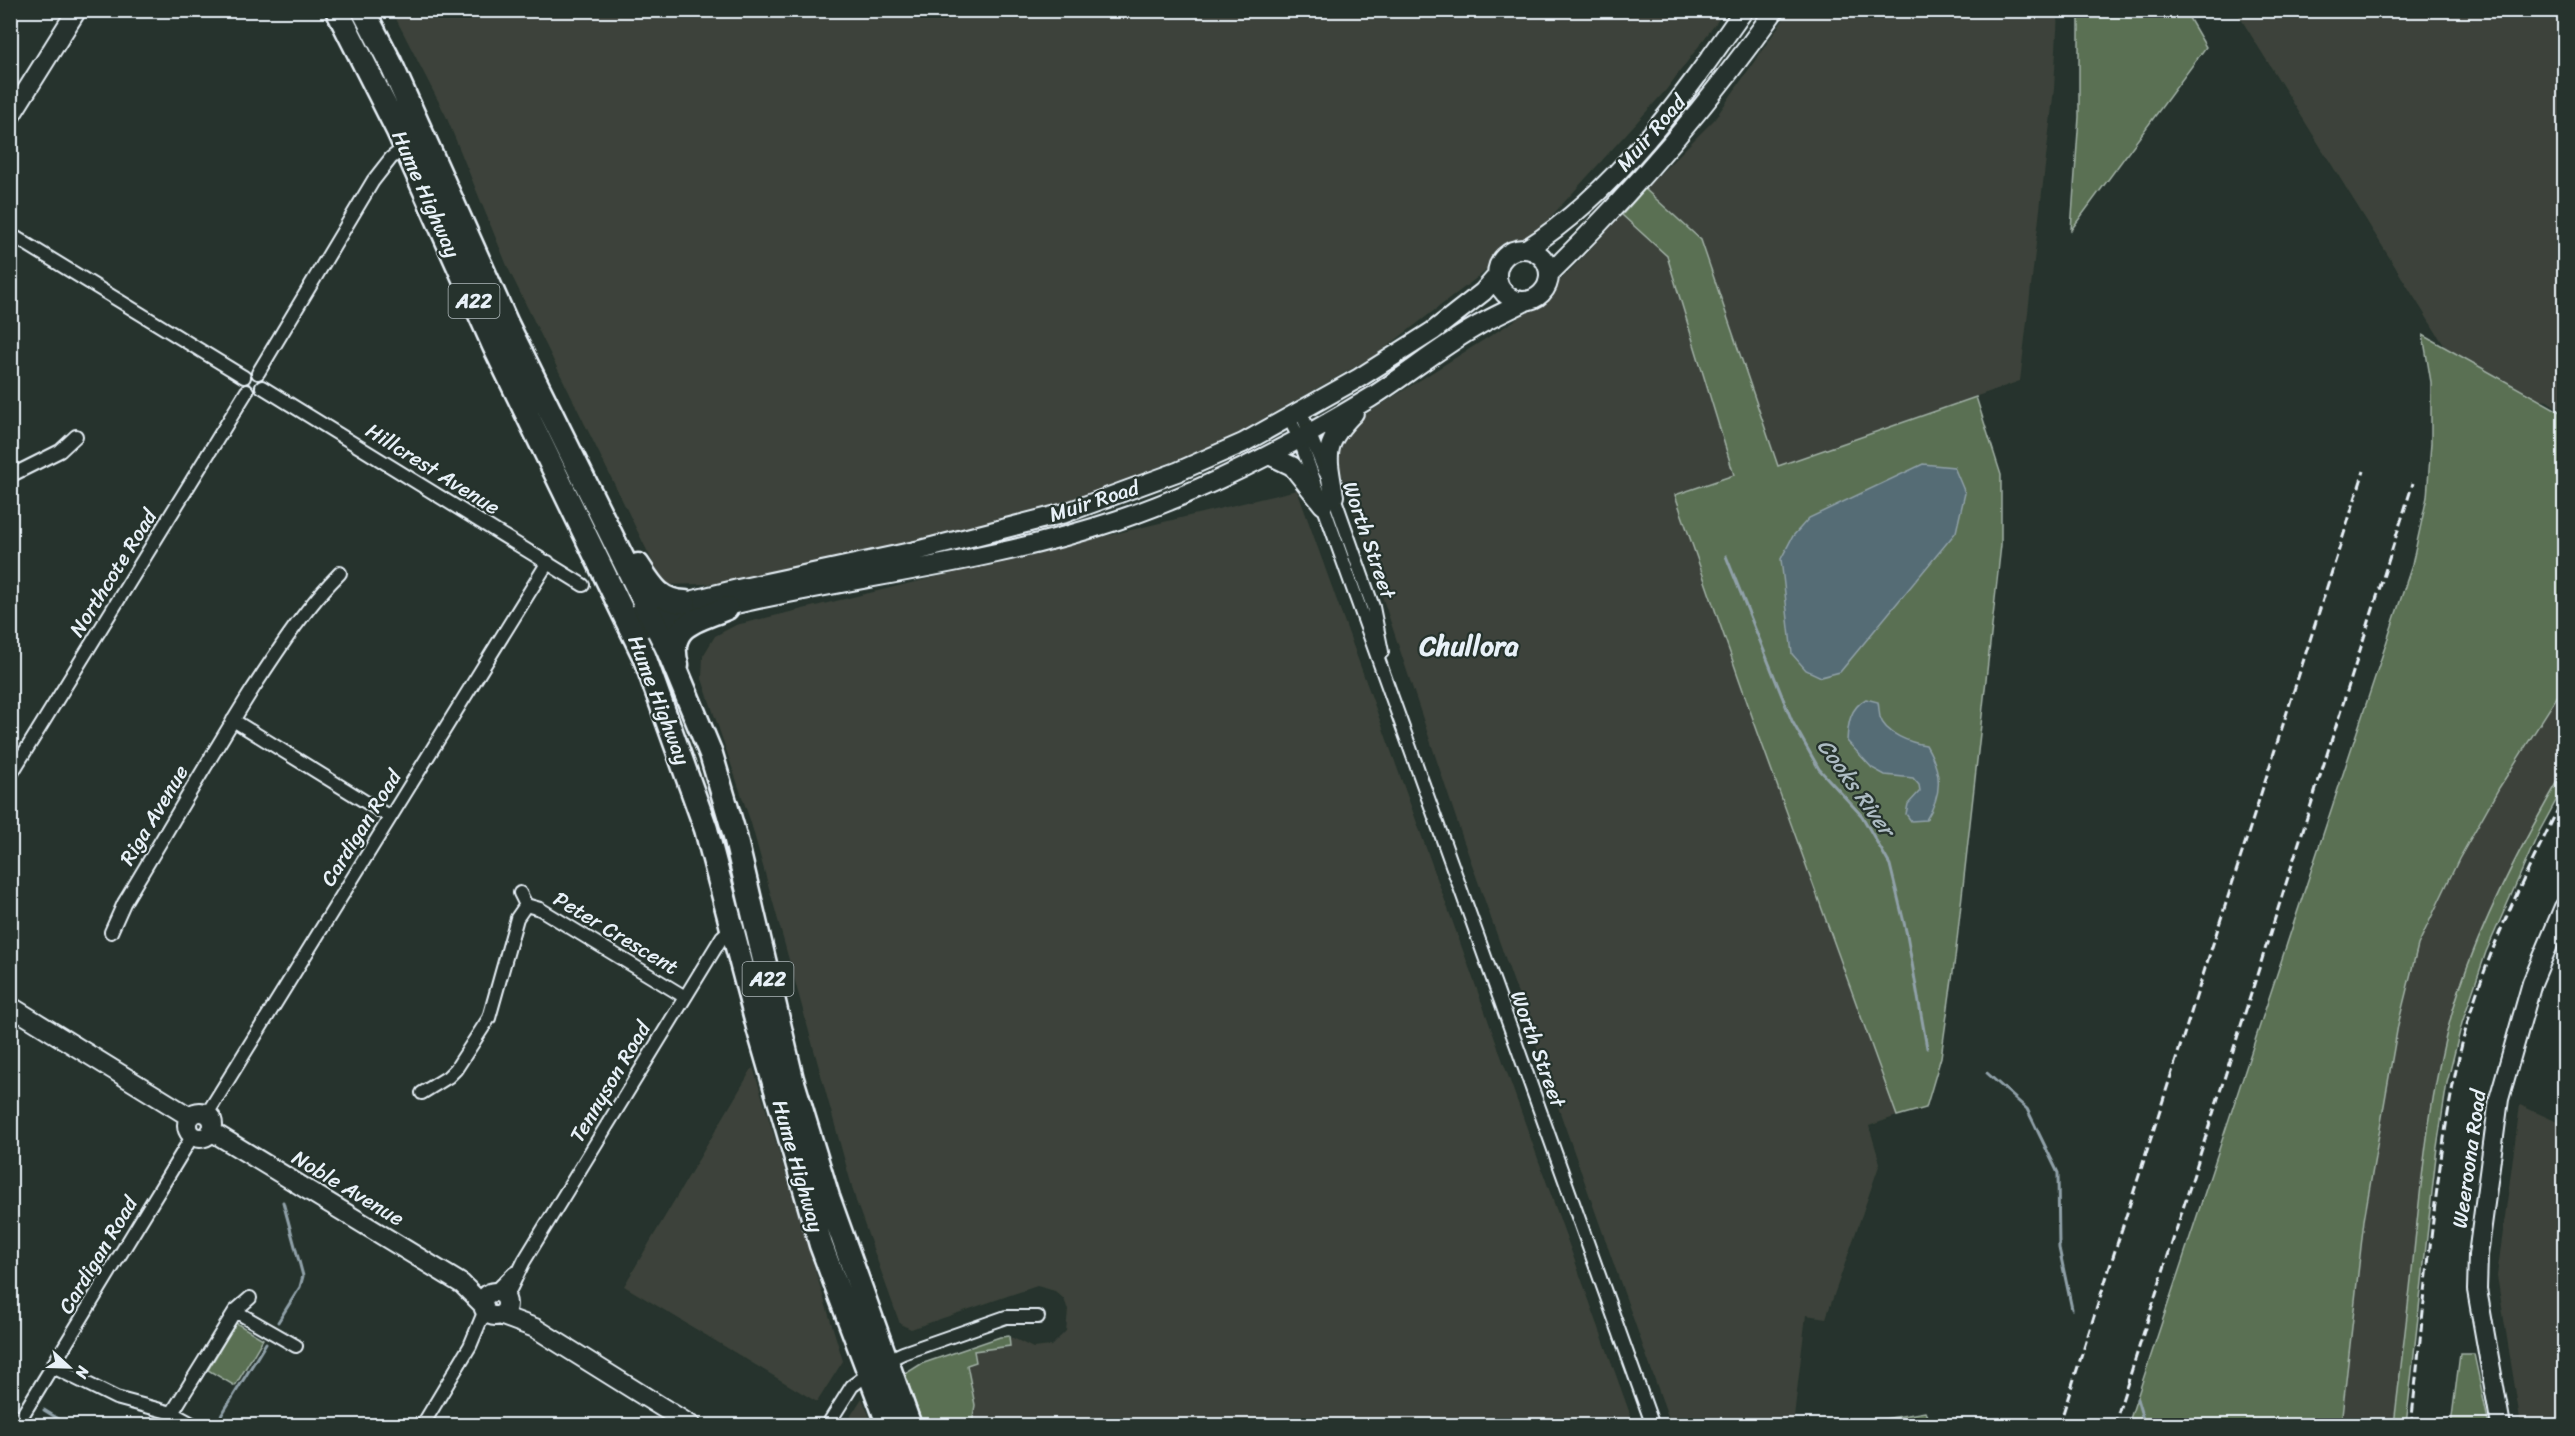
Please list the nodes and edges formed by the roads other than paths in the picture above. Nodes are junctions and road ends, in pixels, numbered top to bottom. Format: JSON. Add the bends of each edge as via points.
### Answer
{"nodes":[{"id":1,"x":77,"y":10,"type":"edge"},
{"id":2,"x":337,"y":10,"type":"edge"},
{"id":3,"x":363,"y":10,"type":"edge"},
{"id":4,"x":1744,"y":10,"type":"edge"},
{"id":5,"x":1774,"y":10,"type":"edge"},
{"id":6,"x":10,"y":117,"type":"edge"},
{"id":7,"x":405,"y":147,"type":"junction"},
{"id":8,"x":10,"y":234,"type":"edge"},
{"id":9,"x":1526,"y":249,"type":"junction"},
{"id":10,"x":1550,"y":274,"type":"junction"},
{"id":11,"x":1497,"y":276,"type":"junction"},
{"id":12,"x":1526,"y":301,"type":"junction"},
{"id":13,"x":258,"y":373,"type":"junction"},
{"id":14,"x":244,"y":377,"type":"junction"},
{"id":15,"x":262,"y":387,"type":"junction"},
{"id":16,"x":248,"y":391,"type":"junction"},
{"id":17,"x":1371,"y":397,"type":"junction"},
{"id":18,"x":1295,"y":415,"type":"junction"},
{"id":19,"x":1304,"y":435,"type":"junction"},
{"id":20,"x":76,"y":436,"type":"dead end"},
{"id":21,"x":1269,"y":455,"type":"junction"},
{"id":22,"x":10,"y":476,"type":"edge"},
{"id":23,"x":591,"y":497,"type":"junction"},
{"id":24,"x":1328,"y":501,"type":"junction"},
{"id":25,"x":548,"y":562,"type":"junction"},
{"id":26,"x":340,"y":573,"type":"dead end"},
{"id":27,"x":583,"y":585,"type":"dead end"},
{"id":28,"x":685,"y":602,"type":"junction"},
{"id":29,"x":727,"y":608,"type":"junction"},
{"id":30,"x":652,"y":617,"type":"junction"},
{"id":31,"x":630,"y":624,"type":"junction"},
{"id":32,"x":683,"y":687,"type":"junction"},
{"id":33,"x":233,"y":720,"type":"junction"},
{"id":34,"x":10,"y":776,"type":"edge"},
{"id":35,"x":390,"y":817,"type":"junction"},
{"id":36,"x":2565,"y":907,"type":"edge"},
{"id":37,"x":733,"y":927,"type":"junction"},
{"id":38,"x":111,"y":932,"type":"dead end"},
{"id":39,"x":685,"y":997,"type":"junction"},
{"id":40,"x":10,"y":1006,"type":"edge"},
{"id":41,"x":422,"y":1092,"type":"dead end"},
{"id":42,"x":200,"y":1124,"type":"junction"},
{"id":43,"x":250,"y":1298,"type":"dead end"},
{"id":44,"x":496,"y":1304,"type":"junction"},
{"id":45,"x":235,"y":1311,"type":"junction"},
{"id":46,"x":1038,"y":1317,"type":"dead end"},
{"id":47,"x":296,"y":1346,"type":"dead end"},
{"id":48,"x":53,"y":1366,"type":"junction"},
{"id":49,"x":877,"y":1366,"type":"junction"},
{"id":50,"x":172,"y":1413,"type":"junction"},
{"id":51,"x":16,"y":1425,"type":"edge"},
{"id":52,"x":196,"y":1425,"type":"edge"},
{"id":53,"x":422,"y":1425,"type":"edge"},
{"id":54,"x":692,"y":1425,"type":"edge"},
{"id":55,"x":827,"y":1425,"type":"edge"},
{"id":56,"x":889,"y":1425,"type":"edge"},
{"id":57,"x":910,"y":1425,"type":"edge"},
{"id":58,"x":1653,"y":1425,"type":"edge"},
{"id":59,"x":2501,"y":1425,"type":"edge"}],
"edges":[{"from":1,"to":6,"type":"street"},
{"from":2,"to":7,"type":"highway","name":"Hume Highway","number":"A22"},
{"from":3,"to":23,"type":"highway","name":"Hume Highway","number":"A22"},
{"from":4,"to":9,"type":"street","name":"Muir Road","via":[[1644,142],[1556,230]]},
{"from":5,"to":10,"type":"street","name":"Muir Road","via":[[1678,138]]},
{"from":7,"to":13,"type":"street","via":[[373,181]]},
{"from":7,"to":31,"type":"highway","name":"Hume Highway","number":"A22","via":[[494,346]]},
{"from":8,"to":14,"type":"street"},
{"from":9,"to":10,"type":"street","via":[[1545,260]]},
{"from":9,"to":11,"type":"street","via":[[1507,255]]},
{"from":10,"to":12,"type":"street","via":[[1541,294]]},
{"from":11,"to":12,"type":"street","via":[[1510,298]]},
{"from":11,"to":18,"type":"street","name":"Muir Road","via":[[1474,299],[1407,349]]},
{"from":12,"to":17,"type":"street","name":"Muir Road","via":[[1478,325]]},
{"from":13,"to":14,"type":"street","via":[[252,371]]},
{"from":13,"to":15,"type":"street"},
{"from":14,"to":16,"type":"street"},
{"from":15,"to":16,"type":"street"},
{"from":15,"to":25,"type":"street","name":"Hillcrest Avenue"},
{"from":16,"to":34,"type":"street","name":"Northcote Road"},
{"from":17,"to":19,"type":"street","name":"Muir Road"},
{"from":17,"to":24,"type":"street","via":[[1337,430],[1331,442]]},
{"from":18,"to":19,"type":"street","name":"Worth Street"},
{"from":18,"to":28,"type":"street","name":"Muir Road","via":[[1177,472],[1065,513]]},
{"from":19,"to":21,"type":"street","name":"Muir Road"},
{"from":19,"to":24,"type":"street","name":"Worth Street"},
{"from":20,"to":22,"type":"street","via":[[60,451]]},
{"from":21,"to":24,"type":"street","via":[[1292,466]]},
{"from":21,"to":29,"type":"street","name":"Muir Road","via":[[1173,498],[1071,534],[972,560],[831,584]]},
{"from":23,"to":28,"type":"highway","via":[[656,590],[666,599]]},
{"from":23,"to":30,"type":"highway","name":"Hume Highway","number":"A22"},
{"from":24,"to":58,"type":"street","name":"Worth Street","via":[[1373,607],[1388,685]]},
{"from":25,"to":27,"type":"street","name":"Hillcrest Avenue"},
{"from":25,"to":35,"type":"street","name":"Cardigan Road"},
{"from":26,"to":33,"type":"street","name":"Riga Avenue","via":[[315,598]]},
{"from":28,"to":30,"type":"street","name":"Muir Road"},
{"from":29,"to":30,"type":"street","name":"Muir Road"},
{"from":29,"to":32,"type":"highway","via":[[687,625],[677,634],[675,656]]},
{"from":30,"to":31,"type":"street","name":"Muir Road"},
{"from":30,"to":32,"type":"highway","name":"Hume Highway","number":"A22"},
{"from":31,"to":37,"type":"highway","name":"Hume Highway","number":"A22","via":[[706,829]]},
{"from":32,"to":49,"type":"highway","name":"Hume Highway","number":"A22","via":[[711,754],[735,836],[792,1079]]},
{"from":33,"to":35,"type":"street"},
{"from":33,"to":38,"type":"street","name":"Riga Avenue","via":[[124,903]]},
{"from":35,"to":42,"type":"street","name":"Cardigan Road"},
{"from":36,"to":59,"type":"street","name":"Weeroona Road","via":[[2532,982],[2499,1099],[2478,1255],[2477,1290]]},
{"from":37,"to":39,"type":"street","name":"Tennyson Road","via":[[722,937]]},
{"from":37,"to":49,"type":"highway","name":"Hume Highway","number":"A22","via":[[821,1245]]},
{"from":39,"to":41,"type":"street","name":"Peter Crescent","via":[[523,899],[489,1018],[456,1069]]},
{"from":39,"to":44,"type":"street","name":"Tennyson Road"},
{"from":40,"to":42,"type":"street","name":"Noble Avenue"},
{"from":42,"to":44,"type":"street","name":"Noble Avenue"},
{"from":42,"to":48,"type":"street","name":"Cardigan Road"},
{"from":43,"to":45,"type":"street"},
{"from":44,"to":53,"type":"street","name":"Tennyson Road"},
{"from":44,"to":54,"type":"street","name":"Noble Avenue"},
{"from":45,"to":47,"type":"street"},
{"from":45,"to":50,"type":"street"},
{"from":46,"to":49,"type":"street","via":[[1006,1317]]},
{"from":48,"to":50,"type":"street","via":[[116,1398]]},
{"from":48,"to":51,"type":"street","name":"Cardigan Road"},
{"from":49,"to":55,"type":"street","via":[[852,1386]]},
{"from":49,"to":56,"type":"highway","name":"Hume Highway","number":"A22"},
{"from":49,"to":57,"type":"highway","name":"Hume Highway","number":"A22"},
{"from":50,"to":52,"type":"street"}]}
